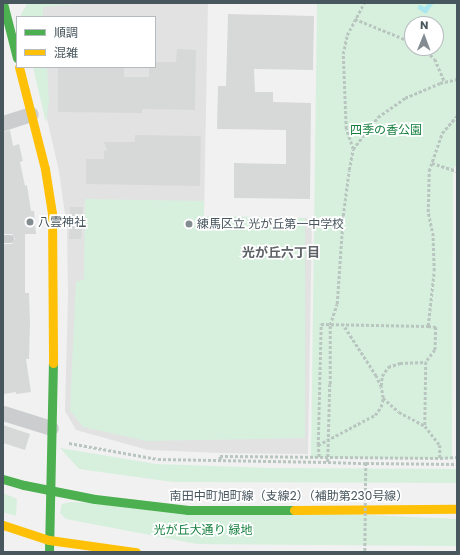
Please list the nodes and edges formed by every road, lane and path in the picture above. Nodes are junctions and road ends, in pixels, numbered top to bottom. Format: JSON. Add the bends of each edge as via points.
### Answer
{"nodes":[{"id":1,"x":4,"y":3,"type":"edge"},
{"id":2,"x":364,"y":3,"type":"edge"},
{"id":3,"x":355,"y":19,"type":"junction"},
{"id":4,"x":404,"y":39,"type":"edge"},
{"id":5,"x":16,"y":54,"type":"edge"},
{"id":6,"x":432,"y":56,"type":"edge"},
{"id":7,"x":19,"y":68,"type":"edge"},
{"id":8,"x":457,"y":79,"type":"edge"},
{"id":9,"x":445,"y":82,"type":"junction"},
{"id":10,"x":31,"y":114,"type":"junction"},
{"id":11,"x":457,"y":116,"type":"edge"},
{"id":12,"x":3,"y":123,"type":"edge"},
{"id":13,"x":353,"y":149,"type":"junction"},
{"id":14,"x":432,"y":163,"type":"junction"},
{"id":15,"x":457,"y":172,"type":"edge"},
{"id":16,"x":330,"y":325,"type":"junction"},
{"id":17,"x":342,"y":325,"type":"junction"},
{"id":18,"x":428,"y":326,"type":"junction"},
{"id":19,"x":426,"y":362,"type":"junction"},
{"id":20,"x":381,"y":387,"type":"junction"},
{"id":21,"x":383,"y":398,"type":"junction"},
{"id":22,"x":3,"y":413,"type":"edge"},
{"id":23,"x":425,"y":426,"type":"junction"},
{"id":24,"x":51,"y":428,"type":"junction"},
{"id":25,"x":68,"y":443,"type":"dead end"},
{"id":26,"x":318,"y":445,"type":"junction"},
{"id":27,"x":319,"y":457,"type":"junction"},
{"id":28,"x":457,"y":457,"type":"edge"},
{"id":29,"x":440,"y":458,"type":"junction"},
{"id":30,"x":220,"y":460,"type":"junction"},
{"id":31,"x":328,"y":462,"type":"junction"},
{"id":32,"x":366,"y":463,"type":"junction"},
{"id":33,"x":457,"y":464,"type":"edge"},
{"id":34,"x":3,"y":479,"type":"edge"},
{"id":35,"x":50,"y":490,"type":"junction"},
{"id":36,"x":457,"y":509,"type":"edge"},
{"id":37,"x":3,"y":525,"type":"edge"},
{"id":38,"x":48,"y":540,"type":"junction"},
{"id":39,"x":49,"y":552,"type":"edge"},
{"id":40,"x":136,"y":552,"type":"edge"},
{"id":41,"x":365,"y":552,"type":"edge"}],
"edges":[{"from":1,"to":5,"type":"main road"},
{"from":2,"to":3,"type":"path"},
{"from":3,"to":4,"type":"path"},
{"from":3,"to":13,"type":"path","via":[[347,35],[343,54],[346,130]]},
{"from":6,"to":9,"type":"path"},
{"from":7,"to":10,"type":"main road"},
{"from":8,"to":9,"type":"path"},
{"from":9,"to":13,"type":"path","via":[[405,98],[378,117]]},
{"from":10,"to":12,"type":"street"},
{"from":10,"to":24,"type":"main road","via":[[45,169],[52,213],[54,316]]},
{"from":11,"to":14,"type":"path","via":[[442,133]]},
{"from":13,"to":16,"type":"path","via":[[343,216],[337,304]]},
{"from":14,"to":15,"type":"path"},
{"from":14,"to":18,"type":"path","via":[[429,171],[428,212],[433,236],[434,271]]},
{"from":16,"to":17,"type":"path"},
{"from":16,"to":26,"type":"path","via":[[321,324]]},
{"from":16,"to":31,"type":"path","bridge":true},
{"from":17,"to":18,"type":"path"},
{"from":17,"to":20,"type":"path"},
{"from":18,"to":19,"type":"path","via":[[436,327],[435,350]]},
{"from":19,"to":20,"type":"path","via":[[400,363],[388,367],[382,376]]},
{"from":19,"to":23,"type":"path"},
{"from":20,"to":21,"type":"path"},
{"from":21,"to":23,"type":"path","via":[[399,412]]},
{"from":21,"to":26,"type":"path","via":[[381,407],[375,415]]},
{"from":22,"to":24,"type":"street"},
{"from":23,"to":29,"type":"path","via":[[440,445]]},
{"from":24,"to":35,"type":"main road"},
{"from":25,"to":30,"type":"path","via":[[158,459]]},
{"from":26,"to":27,"type":"path"},
{"from":27,"to":29,"type":"path"},
{"from":27,"to":30,"type":"path","via":[[220,456]]},
{"from":28,"to":29,"type":"path"},
{"from":30,"to":31,"type":"path"},
{"from":31,"to":32,"type":"path","bridge":true},
{"from":32,"to":33,"type":"path"},
{"from":32,"to":41,"type":"path","bridge":true},
{"from":34,"to":35,"type":"main road","name":"南田中町旭町線（支線2）（補助第230号線）"},
{"from":35,"to":36,"type":"main road","name":"南田中町旭町線（支線2）（補助第230号線）","via":[[95,499],[188,510]]},
{"from":35,"to":38,"type":"main road"},
{"from":37,"to":38,"type":"main road"},
{"from":38,"to":39,"type":"main road"},
{"from":38,"to":40,"type":"main road"}]}
